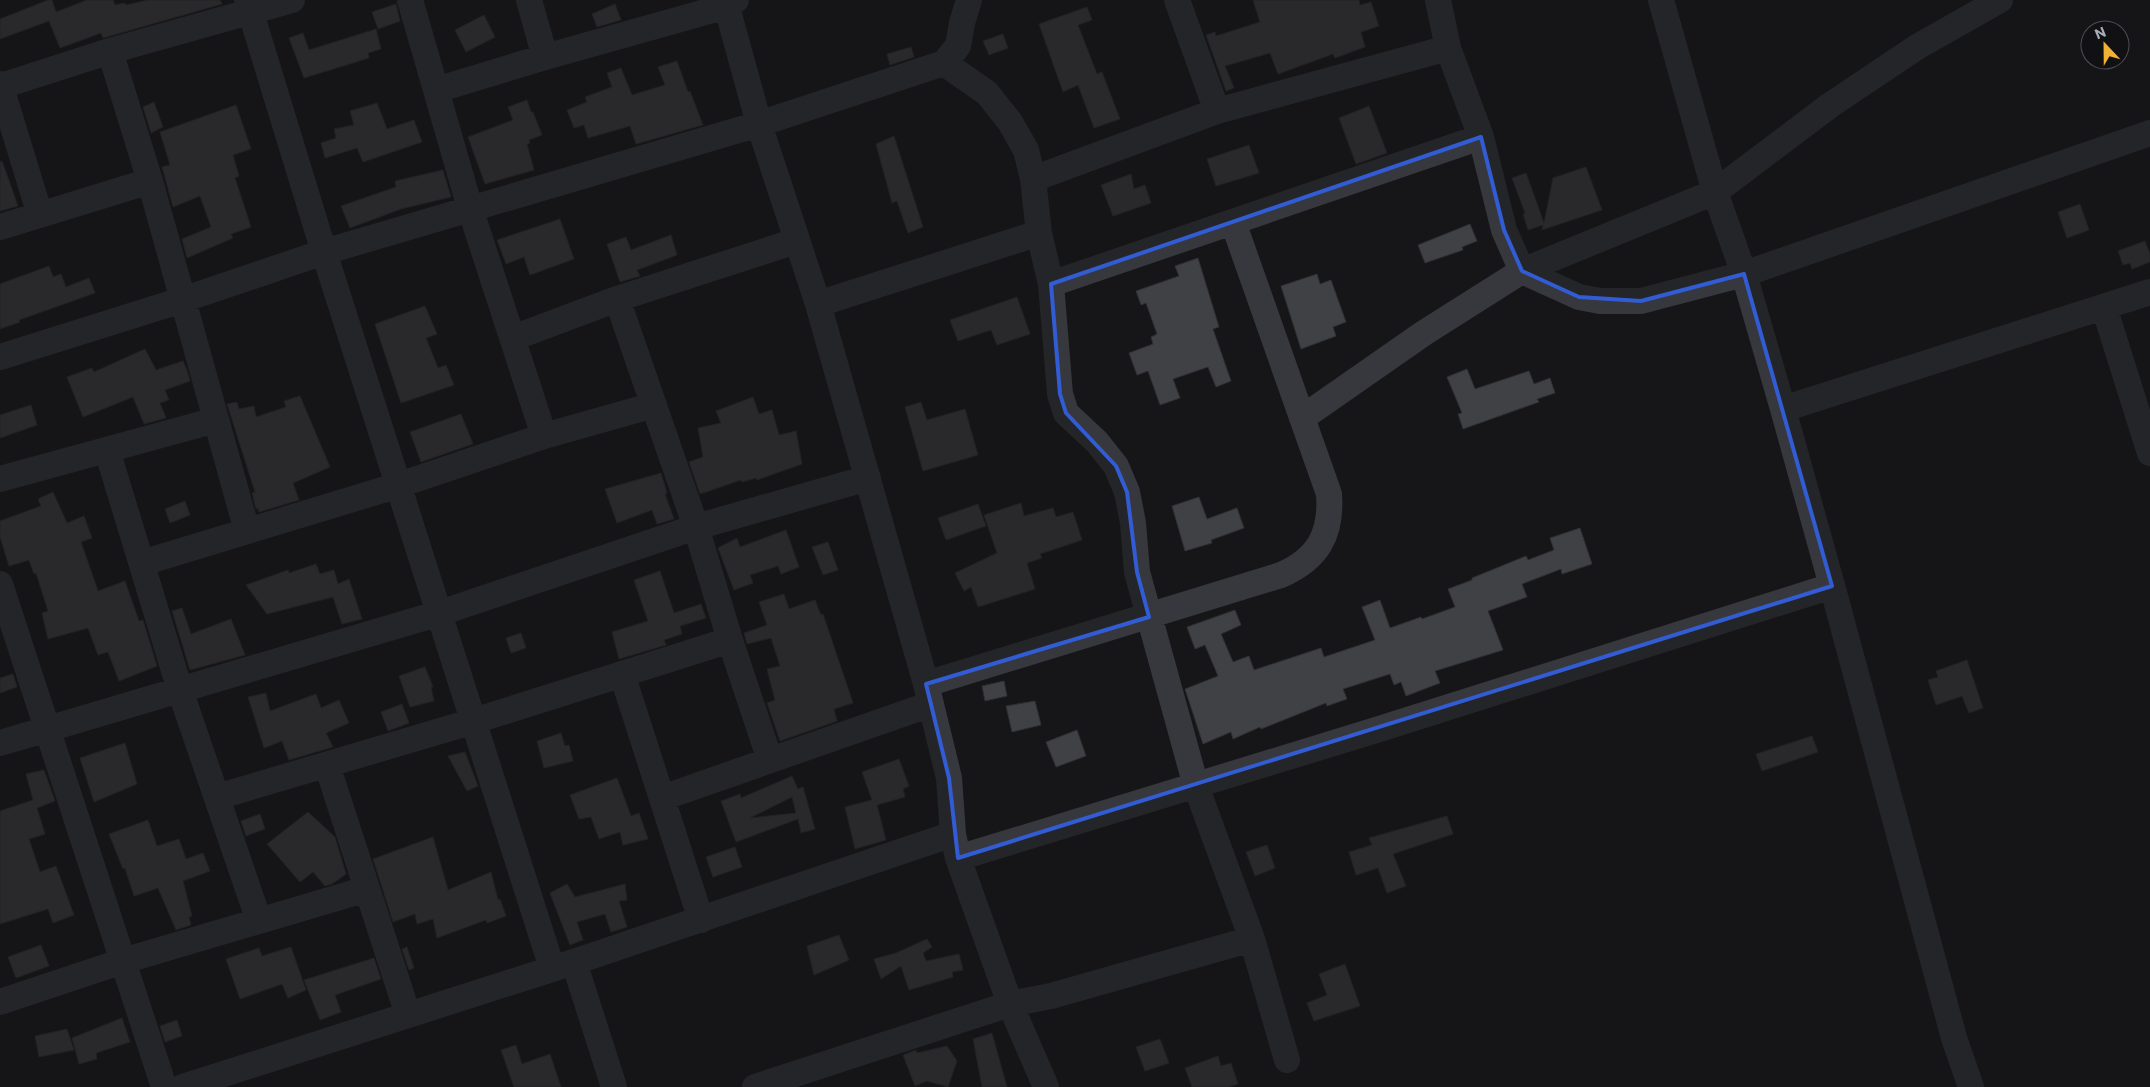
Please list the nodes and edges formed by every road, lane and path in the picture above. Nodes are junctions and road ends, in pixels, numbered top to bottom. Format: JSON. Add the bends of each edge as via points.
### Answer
{"nodes":[{"id":1,"x":292,"y":0,"type":"edge"},
{"id":2,"x":410,"y":0,"type":"edge"},
{"id":3,"x":529,"y":0,"type":"edge"},
{"id":4,"x":970,"y":0,"type":"edge"},
{"id":5,"x":1177,"y":0,"type":"edge"},
{"id":6,"x":1438,"y":0,"type":"edge"},
{"id":7,"x":1661,"y":0,"type":"edge"},
{"id":8,"x":2000,"y":0,"type":"edge"},
{"id":9,"x":729,"y":2,"type":"edge"},
{"id":10,"x":249,"y":6,"type":"edge"},
{"id":11,"x":1448,"y":48,"type":"junction"},
{"id":12,"x":110,"y":51,"type":"junction"},
{"id":13,"x":545,"y":56,"type":"junction"},
{"id":14,"x":944,"y":63,"type":"junction"},
{"id":15,"x":0,"y":85,"type":"edge"},
{"id":16,"x":436,"y":90,"type":"junction"},
{"id":17,"x":1217,"y":111,"type":"junction"},
{"id":18,"x":759,"y":124,"type":"junction"},
{"id":19,"x":2150,"y":133,"type":"edge"},
{"id":20,"x":1481,"y":137,"type":"junction"},
{"id":21,"x":1033,"y":179,"type":"junction"},
{"id":22,"x":150,"y":181,"type":"junction"},
{"id":23,"x":1715,"y":192,"type":"junction"},
{"id":24,"x":470,"y":208,"type":"junction"},
{"id":25,"x":40,"y":215,"type":"junction"},
{"id":26,"x":1233,"y":222,"type":"junction"},
{"id":27,"x":0,"y":227,"type":"edge"},
{"id":28,"x":1039,"y":233,"type":"junction"},
{"id":29,"x":796,"y":241,"type":"junction"},
{"id":30,"x":324,"y":252,"type":"junction"},
{"id":31,"x":1522,"y":271,"type":"junction"},
{"id":32,"x":1744,"y":274,"type":"junction"},
{"id":33,"x":1051,"y":284,"type":"junction"},
{"id":34,"x":2150,"y":292,"type":"edge"},
{"id":35,"x":617,"y":299,"type":"junction"},
{"id":36,"x":182,"y":300,"type":"junction"},
{"id":37,"x":818,"y":304,"type":"junction"},
{"id":38,"x":2104,"y":306,"type":"junction"},
{"id":39,"x":513,"y":338,"type":"junction"},
{"id":40,"x":0,"y":357,"type":"edge"},
{"id":41,"x":654,"y":405,"type":"junction"},
{"id":42,"x":1783,"y":409,"type":"junction"},
{"id":43,"x":1302,"y":418,"type":"junction"},
{"id":44,"x":216,"y":420,"type":"junction"},
{"id":45,"x":544,"y":436,"type":"junction"},
{"id":46,"x":107,"y":450,"type":"junction"},
{"id":47,"x":2150,"y":453,"type":"edge"},
{"id":48,"x":868,"y":478,"type":"junction"},
{"id":49,"x":0,"y":479,"type":"edge"},
{"id":50,"x":399,"y":485,"type":"junction"},
{"id":51,"x":696,"y":527,"type":"junction"},
{"id":52,"x":247,"y":531,"type":"junction"},
{"id":53,"x":142,"y":563,"type":"junction"},
{"id":54,"x":0,"y":584,"type":"edge"},
{"id":55,"x":1832,"y":586,"type":"junction"},
{"id":56,"x":440,"y":613,"type":"junction"},
{"id":57,"x":1149,"y":617,"type":"junction"},
{"id":58,"x":730,"y":640,"type":"junction"},
{"id":59,"x":622,"y":674,"type":"junction"},
{"id":60,"x":180,"y":690,"type":"junction"},
{"id":61,"x":928,"y":694,"type":"junction"},
{"id":62,"x":474,"y":721,"type":"junction"},
{"id":63,"x":48,"y":729,"type":"junction"},
{"id":64,"x":0,"y":743,"type":"edge"},
{"id":65,"x":770,"y":760,"type":"junction"},
{"id":66,"x":327,"y":765,"type":"junction"},
{"id":67,"x":1196,"y":786,"type":"junction"},
{"id":68,"x":217,"y":797,"type":"junction"},
{"id":69,"x":662,"y":798,"type":"junction"},
{"id":70,"x":956,"y":846,"type":"junction"},
{"id":71,"x":367,"y":889,"type":"junction"},
{"id":72,"x":701,"y":920,"type":"junction"},
{"id":73,"x":259,"y":921,"type":"junction"},
{"id":74,"x":1252,"y":939,"type":"junction"},
{"id":75,"x":123,"y":961,"type":"junction"},
{"id":76,"x":563,"y":965,"type":"junction"},
{"id":77,"x":0,"y":1002,"type":"edge"},
{"id":78,"x":1010,"y":1004,"type":"junction"},
{"id":79,"x":408,"y":1015,"type":"junction"},
{"id":80,"x":1287,"y":1060,"type":"dead end"},
{"id":81,"x":182,"y":1086,"type":"edge"},
{"id":82,"x":614,"y":1087,"type":"edge"},
{"id":83,"x":755,"y":1087,"type":"edge"},
{"id":84,"x":1046,"y":1087,"type":"edge"},
{"id":85,"x":1971,"y":1087,"type":"edge"}],
"edges":[{"from":1,"to":10,"type":"street"},
{"from":2,"to":16,"type":"street"},
{"from":3,"to":13,"type":"street"},
{"from":4,"to":14,"type":"street","via":[[958,46]]},
{"from":5,"to":17,"type":"street"},
{"from":6,"to":11,"type":"street"},
{"from":7,"to":23,"type":"street"},
{"from":8,"to":23,"type":"street","via":[[1916,47],[1829,106]]},
{"from":9,"to":13,"type":"street"},
{"from":9,"to":18,"type":"street"},
{"from":10,"to":12,"type":"street"},
{"from":10,"to":30,"type":"street"},
{"from":11,"to":17,"type":"street"},
{"from":11,"to":20,"type":"street"},
{"from":12,"to":15,"type":"street"},
{"from":12,"to":22,"type":"street"},
{"from":13,"to":16,"type":"street"},
{"from":14,"to":18,"type":"street"},
{"from":14,"to":21,"type":"street","via":[[987,93],[1010,122],[1026,150]]},
{"from":15,"to":25,"type":"street"},
{"from":16,"to":24,"type":"street"},
{"from":17,"to":21,"type":"street"},
{"from":18,"to":24,"type":"street"},
{"from":18,"to":29,"type":"street"},
{"from":19,"to":32,"type":"street"},
{"from":20,"to":26,"type":"street"},
{"from":20,"to":31,"type":"street","via":[[1504,230]]},
{"from":21,"to":28,"type":"street"},
{"from":22,"to":25,"type":"street"},
{"from":22,"to":36,"type":"street"},
{"from":23,"to":31,"type":"street"},
{"from":23,"to":32,"type":"street"},
{"from":24,"to":30,"type":"street"},
{"from":24,"to":39,"type":"street"},
{"from":25,"to":27,"type":"street"},
{"from":26,"to":33,"type":"street"},
{"from":26,"to":43,"type":"street"},
{"from":28,"to":33,"type":"street"},
{"from":28,"to":37,"type":"street"},
{"from":29,"to":35,"type":"street"},
{"from":29,"to":37,"type":"street"},
{"from":30,"to":36,"type":"street"},
{"from":30,"to":50,"type":"street"},
{"from":31,"to":32,"type":"street","via":[[1579,297],[1600,301],[1641,301]]},
{"from":31,"to":43,"type":"street","via":[[1424,333]]},
{"from":32,"to":42,"type":"street"},
{"from":33,"to":57,"type":"street","via":[[1060,394],[1066,413],[1097,442],[1116,466],[1127,492],[1136,572]]},
{"from":34,"to":38,"type":"street"},
{"from":35,"to":39,"type":"street"},
{"from":35,"to":41,"type":"street"},
{"from":36,"to":40,"type":"street"},
{"from":36,"to":44,"type":"street"},
{"from":37,"to":48,"type":"street"},
{"from":38,"to":42,"type":"street"},
{"from":38,"to":47,"type":"street"},
{"from":39,"to":45,"type":"street"},
{"from":41,"to":45,"type":"street"},
{"from":41,"to":51,"type":"street"},
{"from":42,"to":55,"type":"street"},
{"from":43,"to":57,"type":"street","via":[[1328,494],[1328,523],[1316,550],[1306,561],[1281,575]]},
{"from":44,"to":46,"type":"street"},
{"from":44,"to":52,"type":"street"},
{"from":45,"to":50,"type":"street"},
{"from":46,"to":49,"type":"street"},
{"from":46,"to":53,"type":"street"},
{"from":48,"to":51,"type":"street"},
{"from":48,"to":61,"type":"street"},
{"from":50,"to":52,"type":"street"},
{"from":50,"to":56,"type":"street"},
{"from":51,"to":56,"type":"street"},
{"from":51,"to":58,"type":"street"},
{"from":52,"to":53,"type":"street"},
{"from":53,"to":60,"type":"street"},
{"from":54,"to":63,"type":"street"},
{"from":55,"to":67,"type":"street"},
{"from":55,"to":85,"type":"street","via":[[1951,1029]]},
{"from":56,"to":60,"type":"street"},
{"from":56,"to":62,"type":"street"},
{"from":57,"to":61,"type":"street"},
{"from":57,"to":67,"type":"street"},
{"from":58,"to":59,"type":"street"},
{"from":58,"to":65,"type":"street"},
{"from":59,"to":62,"type":"street"},
{"from":59,"to":69,"type":"street"},
{"from":60,"to":63,"type":"street"},
{"from":60,"to":68,"type":"street"},
{"from":61,"to":65,"type":"street"},
{"from":61,"to":70,"type":"street","via":[[949,778]]},
{"from":62,"to":66,"type":"street"},
{"from":62,"to":76,"type":"street"},
{"from":63,"to":64,"type":"street"},
{"from":63,"to":75,"type":"street"},
{"from":65,"to":69,"type":"street"},
{"from":66,"to":68,"type":"street"},
{"from":66,"to":71,"type":"street"},
{"from":67,"to":70,"type":"street"},
{"from":67,"to":74,"type":"street"},
{"from":68,"to":73,"type":"street"},
{"from":69,"to":72,"type":"street"},
{"from":70,"to":72,"type":"street"},
{"from":70,"to":78,"type":"street"},
{"from":71,"to":73,"type":"street"},
{"from":71,"to":79,"type":"street"},
{"from":72,"to":76,"type":"street"},
{"from":73,"to":75,"type":"street"},
{"from":74,"to":78,"type":"street","via":[[1052,996]]},
{"from":74,"to":80,"type":"street"},
{"from":75,"to":77,"type":"street"},
{"from":75,"to":81,"type":"street"},
{"from":76,"to":79,"type":"street"},
{"from":76,"to":82,"type":"street"},
{"from":78,"to":83,"type":"street"},
{"from":78,"to":84,"type":"street"},
{"from":79,"to":81,"type":"street"}]}
